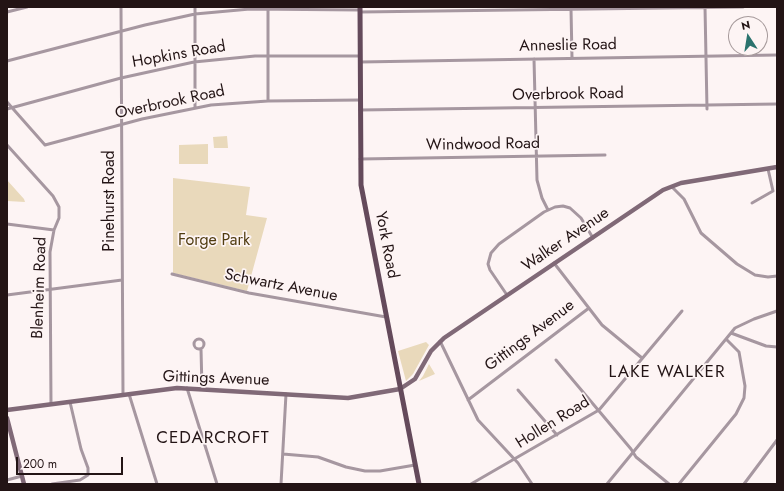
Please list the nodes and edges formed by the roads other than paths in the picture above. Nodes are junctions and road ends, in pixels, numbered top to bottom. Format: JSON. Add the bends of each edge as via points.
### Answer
{"nodes":[{"id":1,"x":27,"y":7,"type":"edge"},
{"id":2,"x":121,"y":7,"type":"edge"},
{"id":3,"x":195,"y":7,"type":"edge"},
{"id":4,"x":706,"y":7,"type":"edge"},
{"id":5,"x":743,"y":7,"type":"edge"},
{"id":6,"x":268,"y":8,"type":"edge"},
{"id":7,"x":534,"y":8,"type":"edge"},
{"id":8,"x":571,"y":9,"type":"junction"},
{"id":9,"x":360,"y":10,"type":"edge"},
{"id":10,"x":7,"y":12,"type":"edge"},
{"id":11,"x":195,"y":14,"type":"junction"},
{"id":12,"x":122,"y":31,"type":"junction"},
{"id":13,"x":777,"y":55,"type":"edge"},
{"id":14,"x":268,"y":56,"type":"junction"},
{"id":15,"x":706,"y":56,"type":"junction"},
{"id":16,"x":572,"y":58,"type":"junction"},
{"id":17,"x":360,"y":59,"type":"junction"},
{"id":18,"x":534,"y":59,"type":"junction"},
{"id":19,"x":7,"y":61,"type":"edge"},
{"id":20,"x":194,"y":62,"type":"junction"},
{"id":21,"x":121,"y":78,"type":"junction"},
{"id":22,"x":360,"y":100,"type":"junction"},
{"id":23,"x":268,"y":101,"type":"junction"},
{"id":24,"x":7,"y":102,"type":"edge"},
{"id":25,"x":777,"y":104,"type":"edge"},
{"id":26,"x":195,"y":107,"type":"junction"},
{"id":27,"x":707,"y":107,"type":"junction"},
{"id":28,"x":12,"y":108,"type":"junction"},
{"id":29,"x":535,"y":108,"type":"junction"},
{"id":30,"x":7,"y":109,"type":"edge"},
{"id":31,"x":360,"y":110,"type":"junction"},
{"id":32,"x":122,"y":125,"type":"junction"},
{"id":33,"x":7,"y":145,"type":"edge"},
{"id":34,"x":536,"y":156,"type":"junction"},
{"id":35,"x":605,"y":156,"type":"dead end"},
{"id":36,"x":360,"y":159,"type":"junction"},
{"id":37,"x":777,"y":167,"type":"edge"},
{"id":38,"x":768,"y":169,"type":"junction"},
{"id":39,"x":671,"y":186,"type":"junction"},
{"id":40,"x":752,"y":203,"type":"dead end"},
{"id":41,"x":548,"y":210,"type":"junction"},
{"id":42,"x":7,"y":224,"type":"edge"},
{"id":43,"x":54,"y":230,"type":"junction"},
{"id":44,"x":593,"y":238,"type":"junction"},
{"id":45,"x":554,"y":263,"type":"junction"},
{"id":46,"x":172,"y":274,"type":"dead end"},
{"id":47,"x":777,"y":276,"type":"edge"},
{"id":48,"x":122,"y":280,"type":"junction"},
{"id":49,"x":50,"y":290,"type":"junction"},
{"id":50,"x":7,"y":295,"type":"edge"},
{"id":51,"x":507,"y":295,"type":"junction"},
{"id":52,"x":589,"y":308,"type":"junction"},
{"id":53,"x":777,"y":310,"type":"edge"},
{"id":54,"x":682,"y":311,"type":"dead end"},
{"id":55,"x":386,"y":317,"type":"junction"},
{"id":56,"x":731,"y":333,"type":"junction"},
{"id":57,"x":726,"y":339,"type":"junction"},
{"id":58,"x":440,"y":341,"type":"junction"},
{"id":59,"x":777,"y":347,"type":"edge"},
{"id":60,"x":200,"y":349,"type":"dead end"},
{"id":61,"x":642,"y":358,"type":"junction"},
{"id":62,"x":556,"y":360,"type":"dead end"},
{"id":63,"x":187,"y":388,"type":"junction"},
{"id":64,"x":202,"y":389,"type":"junction"},
{"id":65,"x":400,"y":389,"type":"junction"},
{"id":66,"x":518,"y":390,"type":"dead end"},
{"id":67,"x":124,"y":394,"type":"junction"},
{"id":68,"x":129,"y":394,"type":"junction"},
{"id":69,"x":286,"y":394,"type":"junction"},
{"id":70,"x":468,"y":400,"type":"junction"},
{"id":71,"x":70,"y":401,"type":"junction"},
{"id":72,"x":51,"y":404,"type":"junction"},
{"id":73,"x":7,"y":410,"type":"edge"},
{"id":74,"x":599,"y":410,"type":"junction"},
{"id":75,"x":7,"y":418,"type":"edge"},
{"id":76,"x":557,"y":435,"type":"junction"},
{"id":77,"x":777,"y":440,"type":"edge"},
{"id":78,"x":633,"y":453,"type":"junction"},
{"id":79,"x":283,"y":454,"type":"junction"},
{"id":80,"x":515,"y":460,"type":"junction"},
{"id":81,"x":415,"y":465,"type":"junction"},
{"id":82,"x":22,"y":476,"type":"junction"},
{"id":83,"x":7,"y":480,"type":"edge"},
{"id":84,"x":24,"y":484,"type":"edge"},
{"id":85,"x":52,"y":484,"type":"edge"},
{"id":86,"x":157,"y":484,"type":"edge"},
{"id":87,"x":217,"y":484,"type":"edge"},
{"id":88,"x":281,"y":484,"type":"edge"},
{"id":89,"x":419,"y":484,"type":"edge"},
{"id":90,"x":471,"y":484,"type":"edge"},
{"id":91,"x":532,"y":484,"type":"edge"},
{"id":92,"x":607,"y":484,"type":"edge"},
{"id":93,"x":669,"y":484,"type":"edge"},
{"id":94,"x":678,"y":484,"type":"edge"},
{"id":95,"x":744,"y":484,"type":"edge"}],
"edges":[{"from":1,"to":10,"type":"street"},
{"from":2,"to":12,"type":"street","name":"Pinehurst Road"},
{"from":3,"to":11,"type":"street"},
{"from":4,"to":5,"type":"street"},
{"from":4,"to":8,"type":"street"},
{"from":4,"to":15,"type":"street"},
{"from":6,"to":9,"type":"street"},
{"from":6,"to":11,"type":"street"},
{"from":6,"to":14,"type":"street"},
{"from":7,"to":8,"type":"street"},
{"from":7,"to":9,"type":"street"},
{"from":8,"to":16,"type":"street"},
{"from":9,"to":17,"type":"main road","name":"York Road"},
{"from":11,"to":12,"type":"street"},
{"from":11,"to":20,"type":"street"},
{"from":12,"to":19,"type":"street"},
{"from":12,"to":21,"type":"street","name":"Pinehurst Road"},
{"from":13,"to":15,"type":"street","name":"Anneslie Road"},
{"from":14,"to":17,"type":"street","name":"Hopkins Road"},
{"from":14,"to":20,"type":"street","name":"Hopkins Road"},
{"from":14,"to":23,"type":"street"},
{"from":15,"to":16,"type":"street","name":"Anneslie Road"},
{"from":15,"to":27,"type":"street"},
{"from":16,"to":18,"type":"street","name":"Anneslie Road"},
{"from":17,"to":18,"type":"street","name":"Anneslie Road"},
{"from":17,"to":22,"type":"main road","name":"York Road"},
{"from":18,"to":29,"type":"street"},
{"from":20,"to":21,"type":"street","name":"Hopkins Road"},
{"from":20,"to":26,"type":"street"},
{"from":21,"to":28,"type":"street","name":"Hopkins Road"},
{"from":21,"to":32,"type":"street","name":"Pinehurst Road"},
{"from":22,"to":23,"type":"street","name":"Overbrook Road"},
{"from":22,"to":31,"type":"main road","name":"York Road"},
{"from":23,"to":26,"type":"street","name":"Overbrook Road"},
{"from":24,"to":28,"type":"street","name":"Overbrook Road"},
{"from":25,"to":27,"type":"street","name":"Overbrook Road"},
{"from":26,"to":32,"type":"street","name":"Overbrook Road"},
{"from":27,"to":29,"type":"street","name":"Overbrook Road"},
{"from":28,"to":30,"type":"street","name":"Hopkins Road"},
{"from":28,"to":32,"type":"street","name":"Overbrook Road","via":[[45,145]]},
{"from":29,"to":31,"type":"street","name":"Overbrook Road"},
{"from":29,"to":34,"type":"street"},
{"from":31,"to":36,"type":"main road","name":"York Road"},
{"from":32,"to":48,"type":"street","name":"Pinehurst Road"},
{"from":33,"to":43,"type":"street","name":"Blenheim Road","via":[[56,200],[59,211]]},
{"from":34,"to":35,"type":"street","name":"Windwood Road"},
{"from":34,"to":36,"type":"street","name":"Windwood Road"},
{"from":34,"to":41,"type":"street","via":[[537,180]]},
{"from":36,"to":55,"type":"main road","name":"York Road","via":[[361,188]]},
{"from":37,"to":38,"type":"street","name":"Walker Avenue"},
{"from":38,"to":39,"type":"street","name":"Walker Avenue"},
{"from":38,"to":40,"type":"street","via":[[773,191]]},
{"from":39,"to":44,"type":"street","name":"Walker Avenue"},
{"from":39,"to":47,"type":"street","via":[[684,199],[701,233],[742,268],[755,275]]},
{"from":41,"to":44,"type":"street","via":[[559,206],[570,208]]},
{"from":41,"to":51,"type":"street","via":[[499,244],[491,253],[488,264],[490,270]]},
{"from":42,"to":43,"type":"street"},
{"from":43,"to":49,"type":"street","name":"Blenheim Road","via":[[50,252]]},
{"from":44,"to":45,"type":"street","name":"Walker Avenue"},
{"from":45,"to":51,"type":"street","name":"Walker Avenue"},
{"from":45,"to":52,"type":"street"},
{"from":46,"to":55,"type":"street","name":"Schwartz Avenue","via":[[249,293]]},
{"from":48,"to":49,"type":"street"},
{"from":48,"to":67,"type":"street","name":"Pinehurst Road"},
{"from":49,"to":50,"type":"street"},
{"from":49,"to":72,"type":"street","name":"Blenheim Road"},
{"from":51,"to":58,"type":"street","name":"Walker Avenue"},
{"from":52,"to":61,"type":"street","via":[[607,330]]},
{"from":52,"to":70,"type":"street","name":"Gittings Avenue"},
{"from":53,"to":56,"type":"street","via":[[744,323]]},
{"from":54,"to":61,"type":"street","name":"Hollen Road"},
{"from":55,"to":65,"type":"main road","name":"York Road"},
{"from":56,"to":57,"type":"street"},
{"from":56,"to":59,"type":"street","via":[[766,346]]},
{"from":57,"to":78,"type":"street"},
{"from":57,"to":94,"type":"street","via":[[739,352],[745,386],[744,398],[736,414]]},
{"from":58,"to":65,"type":"street","name":"Walker Avenue","via":[[431,351],[415,379]]},
{"from":58,"to":70,"type":"street"},
{"from":60,"to":64,"type":"street"},
{"from":61,"to":74,"type":"street","name":"Hollen Road"},
{"from":62,"to":74,"type":"street"},
{"from":63,"to":64,"type":"street","name":"Gittings Avenue"},
{"from":63,"to":68,"type":"street","name":"Gittings Avenue"},
{"from":63,"to":87,"type":"street"},
{"from":64,"to":69,"type":"street","name":"Gittings Avenue"},
{"from":65,"to":69,"type":"street","name":"Gittings Avenue","via":[[356,398]]},
{"from":65,"to":81,"type":"main road","name":"York Road"},
{"from":66,"to":76,"type":"street"},
{"from":67,"to":68,"type":"street","name":"Gittings Avenue"},
{"from":67,"to":71,"type":"street","name":"Gittings Avenue"},
{"from":68,"to":86,"type":"street"},
{"from":69,"to":79,"type":"street"},
{"from":70,"to":80,"type":"street","via":[[482,426]]},
{"from":71,"to":72,"type":"street","name":"Gittings Avenue"},
{"from":71,"to":85,"type":"street","via":[[88,475],[80,480]]},
{"from":72,"to":73,"type":"street","name":"Gittings Avenue"},
{"from":74,"to":76,"type":"street","name":"Hollen Road"},
{"from":74,"to":78,"type":"street"},
{"from":75,"to":82,"type":"street"},
{"from":76,"to":80,"type":"street","name":"Hollen Road"},
{"from":77,"to":95,"type":"street"},
{"from":78,"to":92,"type":"street"},
{"from":78,"to":93,"type":"street"},
{"from":79,"to":81,"type":"street","via":[[318,457],[365,471]]},
{"from":79,"to":88,"type":"street"},
{"from":80,"to":90,"type":"street","name":"Hollen Road"},
{"from":80,"to":91,"type":"street"},
{"from":81,"to":89,"type":"main road","name":"York Road"},
{"from":82,"to":83,"type":"street"},
{"from":82,"to":84,"type":"street"}]}
